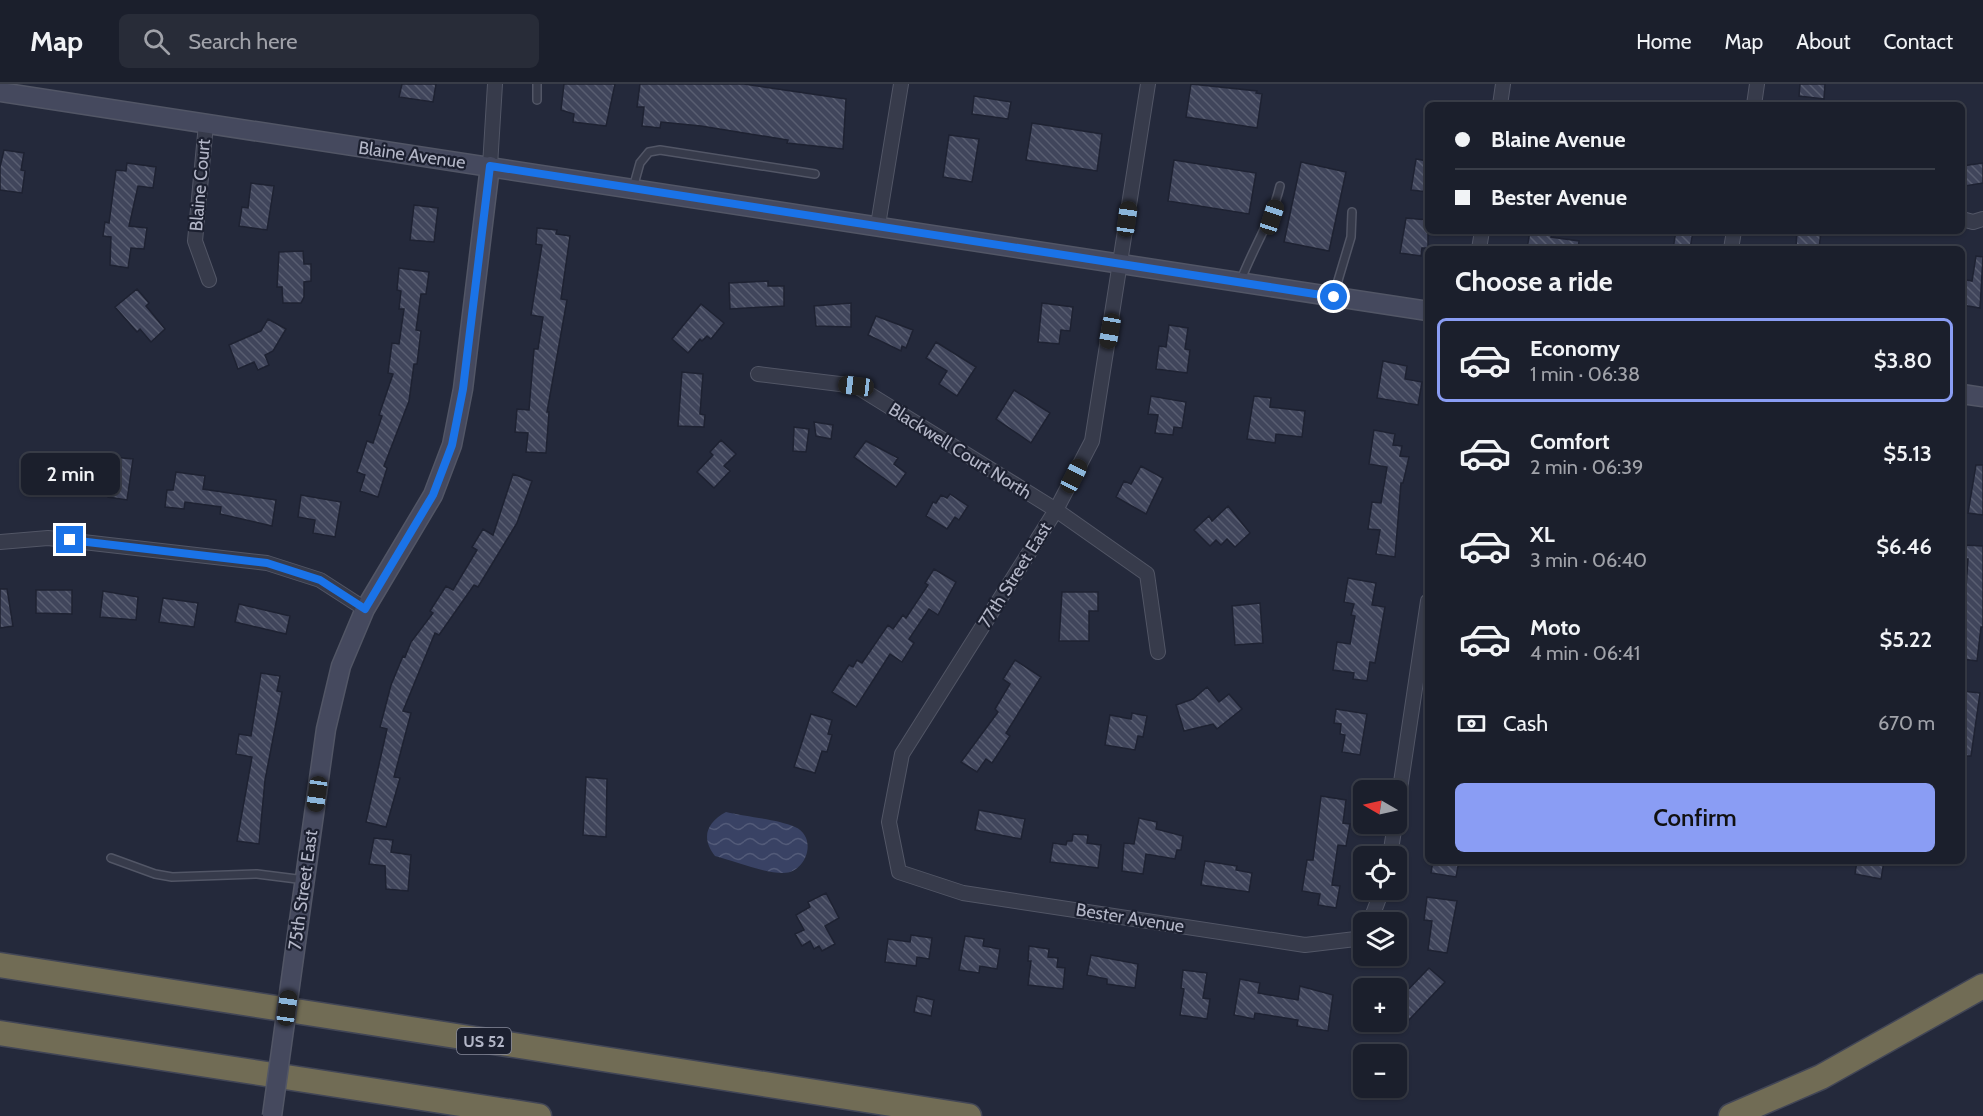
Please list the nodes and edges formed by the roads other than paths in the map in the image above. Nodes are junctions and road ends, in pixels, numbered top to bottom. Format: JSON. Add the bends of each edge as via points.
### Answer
{"nodes":[{"id":1,"x":495,"y":84,"type":"edge"},
{"id":2,"x":537,"y":84,"type":"edge"},
{"id":3,"x":901,"y":84,"type":"edge"},
{"id":4,"x":1148,"y":84,"type":"edge"},
{"id":5,"x":1503,"y":84,"type":"edge"},
{"id":6,"x":1757,"y":84,"type":"edge"},
{"id":7,"x":0,"y":92,"type":"edge"},
{"id":8,"x":537,"y":100,"type":"dead end"},
{"id":9,"x":1500,"y":102,"type":"edge"},
{"id":10,"x":1754,"y":102,"type":"edge"},
{"id":11,"x":206,"y":124,"type":"junction"},
{"id":12,"x":490,"y":166,"type":"junction"},
{"id":13,"x":814,"y":174,"type":"dead end"},
{"id":14,"x":1280,"y":186,"type":"dead end"},
{"id":15,"x":632,"y":188,"type":"junction"},
{"id":16,"x":1352,"y":212,"type":"dead end"},
{"id":17,"x":1983,"y":219,"type":"edge"},
{"id":18,"x":1965,"y":220,"type":"edge"},
{"id":19,"x":878,"y":225,"type":"junction"},
{"id":20,"x":1120,"y":265,"type":"junction"},
{"id":21,"x":209,"y":280,"type":"dead end"},
{"id":22,"x":1240,"y":283,"type":"junction"},
{"id":23,"x":1334,"y":297,"type":"junction"},
{"id":24,"x":1425,"y":311,"type":"edge"},
{"id":25,"x":758,"y":374,"type":"dead end"},
{"id":26,"x":1965,"y":394,"type":"edge"},
{"id":27,"x":1983,"y":396,"type":"edge"},
{"id":28,"x":1056,"y":510,"type":"junction"},
{"id":29,"x":0,"y":542,"type":"edge"},
{"id":30,"x":365,"y":609,"type":"junction"},
{"id":31,"x":1425,"y":621,"type":"edge"},
{"id":32,"x":1158,"y":651,"type":"dead end"},
{"id":33,"x":1401,"y":780,"type":"edge"},
{"id":34,"x":111,"y":858,"type":"dead end"},
{"id":35,"x":899,"y":872,"type":"joint"},
{"id":36,"x":305,"y":880,"type":"junction"},
{"id":37,"x":1353,"y":939,"type":"edge"},
{"id":38,"x":0,"y":965,"type":"edge"},
{"id":39,"x":1983,"y":986,"type":"edge"},
{"id":40,"x":0,"y":1033,"type":"edge"},
{"id":41,"x":272,"y":1116,"type":"edge"},
{"id":42,"x":539,"y":1116,"type":"edge"},
{"id":43,"x":969,"y":1116,"type":"edge"},
{"id":44,"x":1731,"y":1116,"type":"edge"}],
"edges":[{"from":1,"to":12,"type":"street","name":"75th Street East"},
{"from":2,"to":8,"type":"lane"},
{"from":3,"to":19,"type":"street"},
{"from":4,"to":20,"type":"street","name":"77th Street East"},
{"from":5,"to":9,"type":"street"},
{"from":6,"to":10,"type":"street"},
{"from":7,"to":11,"type":"street","name":"Blaine Avenue"},
{"from":11,"to":12,"type":"street","name":"Blaine Avenue"},
{"from":11,"to":21,"type":"street","name":"Blaine Court","via":[[195,241]]},
{"from":12,"to":15,"type":"street","name":"Blaine Avenue"},
{"from":12,"to":30,"type":"street","name":"75th Street East","via":[[463,389],[452,445],[433,495]]},
{"from":13,"to":15,"type":"lane","via":[[660,150],[649,152],[640,163]]},
{"from":14,"to":22,"type":"lane","via":[[1272,217]]},
{"from":15,"to":19,"type":"street","name":"Blaine Avenue"},
{"from":16,"to":23,"type":"lane","via":[[1351,237]]},
{"from":17,"to":18,"type":"street"},
{"from":19,"to":20,"type":"street","name":"Blaine Avenue"},
{"from":20,"to":22,"type":"street","name":"Blaine Avenue"},
{"from":20,"to":28,"type":"street","name":"77th Street East","via":[[1092,441]]},
{"from":22,"to":23,"type":"street","name":"Blaine Avenue"},
{"from":23,"to":24,"type":"street","name":"Blaine Avenue"},
{"from":25,"to":28,"type":"street","name":"Blackwell Court North","via":[[856,386]]},
{"from":26,"to":27,"type":"street"},
{"from":28,"to":32,"type":"street","name":"Blackwell Court North","via":[[1147,574]]},
{"from":28,"to":35,"type":"street","name":"77th Street East","via":[[902,754],[889,822]]},
{"from":29,"to":30,"type":"street","via":[[48,538],[267,563],[320,580]]},
{"from":30,"to":36,"type":"street","name":"75th Street East","via":[[341,666],[326,729]]},
{"from":31,"to":33,"type":"street"},
{"from":34,"to":36,"type":"lane","via":[[172,876],[257,874]]},
{"from":35,"to":37,"type":"street","name":"Bester Avenue","via":[[963,893],[1305,945]]},
{"from":36,"to":41,"type":"street","name":"75th Street East","bridge":true},
{"from":38,"to":43,"type":"highway","number":"US 52"},
{"from":39,"to":44,"type":"highway","via":[[1821,1077]]},
{"from":40,"to":42,"type":"highway"}]}
